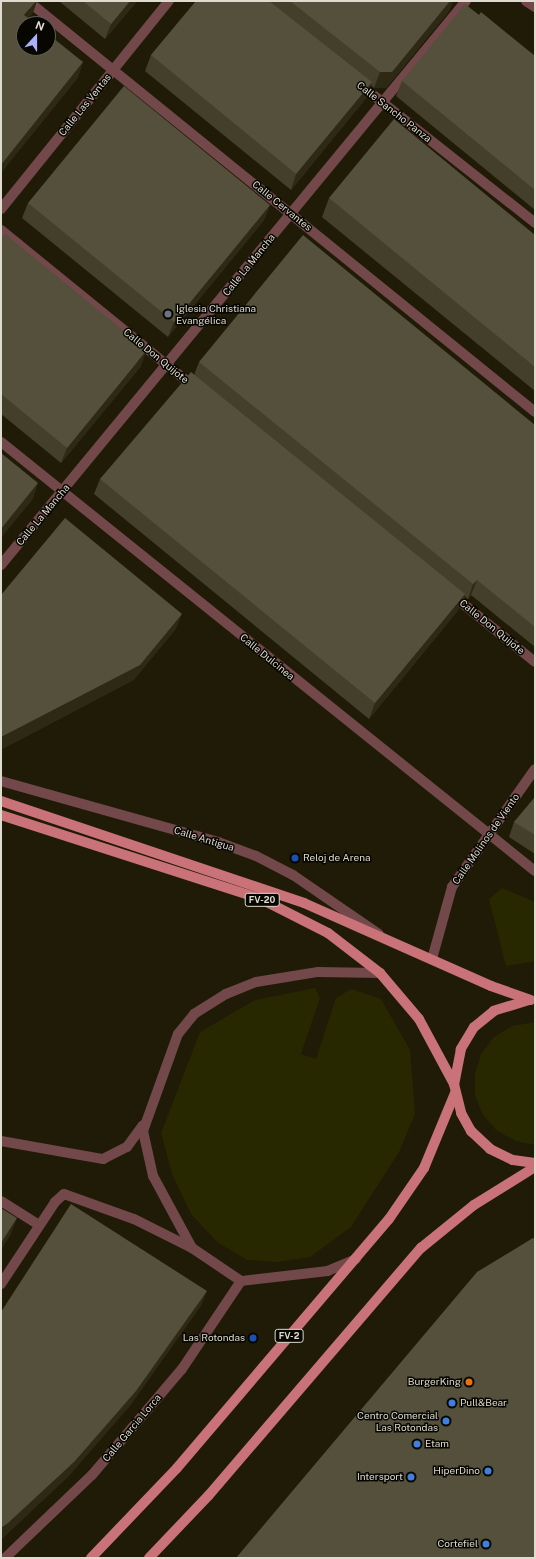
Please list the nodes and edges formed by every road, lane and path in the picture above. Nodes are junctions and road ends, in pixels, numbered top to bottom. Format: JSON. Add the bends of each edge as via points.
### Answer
{"nodes":[{"id":1,"x":28,"y":1,"type":"edge"},
{"id":2,"x":169,"y":1,"type":"edge"},
{"id":3,"x":466,"y":1,"type":"edge"},
{"id":4,"x":526,"y":1,"type":"edge"},
{"id":5,"x":535,"y":8,"type":"edge"},
{"id":6,"x":113,"y":70,"type":"junction"},
{"id":7,"x":346,"y":74,"type":"edge"},
{"id":8,"x":382,"y":103,"type":"junction"},
{"id":9,"x":1,"y":209,"type":"edge"},
{"id":10,"x":291,"y":213,"type":"junction"},
{"id":11,"x":535,"y":223,"type":"edge"},
{"id":12,"x":1,"y":230,"type":"edge"},
{"id":13,"x":167,"y":364,"type":"junction"},
{"id":14,"x":204,"y":394,"type":"edge"},
{"id":15,"x":535,"y":412,"type":"edge"},
{"id":16,"x":1,"y":442,"type":"edge"},
{"id":17,"x":62,"y":492,"type":"junction"},
{"id":18,"x":1,"y":564,"type":"edge"},
{"id":19,"x":443,"y":588,"type":"edge"},
{"id":20,"x":535,"y":662,"type":"edge"},
{"id":21,"x":535,"y":769,"type":"edge"},
{"id":22,"x":1,"y":781,"type":"edge"},
{"id":23,"x":1,"y":801,"type":"edge"},
{"id":24,"x":1,"y":815,"type":"edge"},
{"id":25,"x":488,"y":835,"type":"junction"},
{"id":26,"x":535,"y":871,"type":"edge"},
{"id":27,"x":388,"y":939,"type":"junction"},
{"id":28,"x":432,"y":959,"type":"junction"},
{"id":29,"x":380,"y":973,"type":"junction"},
{"id":30,"x":534,"y":999,"type":"edge"},
{"id":31,"x":455,"y":1089,"type":"junction"},
{"id":32,"x":146,"y":1119,"type":"junction"},
{"id":33,"x":1,"y":1141,"type":"edge"},
{"id":34,"x":535,"y":1163,"type":"edge"},
{"id":35,"x":535,"y":1167,"type":"edge"},
{"id":36,"x":1,"y":1200,"type":"edge"},
{"id":37,"x":39,"y":1225,"type":"junction"},
{"id":38,"x":192,"y":1248,"type":"junction"},
{"id":39,"x":358,"y":1258,"type":"junction"},
{"id":40,"x":241,"y":1281,"type":"junction"},
{"id":41,"x":1,"y":1284,"type":"edge"},
{"id":42,"x":5,"y":1558,"type":"edge"},
{"id":43,"x":91,"y":1558,"type":"edge"},
{"id":44,"x":149,"y":1558,"type":"edge"}],
"edges":[{"from":1,"to":6,"type":"street","name":"Calle Cervantes"},
{"from":2,"to":6,"type":"street","name":"Calle Las Ventas"},
{"from":3,"to":8,"type":"street","name":"Calle La Mancha"},
{"from":4,"to":5,"type":"street"},
{"from":6,"to":9,"type":"street","name":"Calle Las Ventas"},
{"from":6,"to":10,"type":"street","name":"Calle Cervantes"},
{"from":7,"to":8,"type":"street","name":"Calle Sancho Panza"},
{"from":8,"to":10,"type":"street","name":"Calle La Mancha"},
{"from":8,"to":11,"type":"street","name":"Calle Sancho Panza"},
{"from":10,"to":13,"type":"street","name":"Calle La Mancha"},
{"from":10,"to":15,"type":"street","name":"Calle Cervantes"},
{"from":12,"to":13,"type":"street","name":"Calle Don Quijote"},
{"from":13,"to":14,"type":"street","name":"Calle Don Quijote"},
{"from":13,"to":17,"type":"street","name":"Calle La Mancha"},
{"from":16,"to":17,"type":"street","name":"Calle Dulcinea"},
{"from":17,"to":18,"type":"street","name":"Calle La Mancha"},
{"from":17,"to":25,"type":"street","name":"Calle Dulcinea"},
{"from":19,"to":20,"type":"street","name":"Calle Don Quijote"},
{"from":21,"to":25,"type":"street","name":"Calle Molinos de Viento"},
{"from":22,"to":27,"type":"street","name":"Calle Antigua","via":[[218,842],[256,856],[293,875]]},
{"from":23,"to":27,"type":"main road","number":"FV-20","via":[[264,888]]},
{"from":24,"to":29,"type":"main road","number":"FV-20","via":[[261,899],[328,933]]},
{"from":25,"to":26,"type":"street","name":"Calle Dulcinea"},
{"from":25,"to":28,"type":"street","name":"Calle Molinos de Viento","via":[[452,887]]},
{"from":27,"to":28,"type":"main road","number":"FV-20"},
{"from":28,"to":30,"type":"main road","number":"FV-20"},
{"from":29,"to":31,"type":"main road","number":"FV-20","via":[[419,1019]]},
{"from":29,"to":32,"type":"street","via":[[318,972],[256,982],[226,994],[194,1014],[178,1034]]},
{"from":30,"to":31,"type":"main road","via":[[494,1011],[474,1027],[460,1049]]},
{"from":31,"to":34,"type":"main road","via":[[471,1131],[490,1149],[512,1160]]},
{"from":31,"to":39,"type":"main road","number":"FV-2","via":[[436,1143],[411,1190]]},
{"from":32,"to":33,"type":"street","via":[[127,1147],[103,1159]]},
{"from":32,"to":38,"type":"street","via":[[143,1131],[153,1176]]},
{"from":35,"to":44,"type":"main road","via":[[474,1205],[421,1248],[208,1495]]},
{"from":36,"to":37,"type":"street"},
{"from":37,"to":38,"type":"street","via":[[58,1197],[69,1194],[134,1219]]},
{"from":37,"to":41,"type":"street"},
{"from":38,"to":40,"type":"street"},
{"from":39,"to":40,"type":"street","via":[[323,1272]]},
{"from":39,"to":43,"type":"main road","number":"FV-2","via":[[177,1468]]},
{"from":40,"to":42,"type":"street","name":"Calle Garcia Lorca","via":[[182,1369],[92,1475]]}]}
